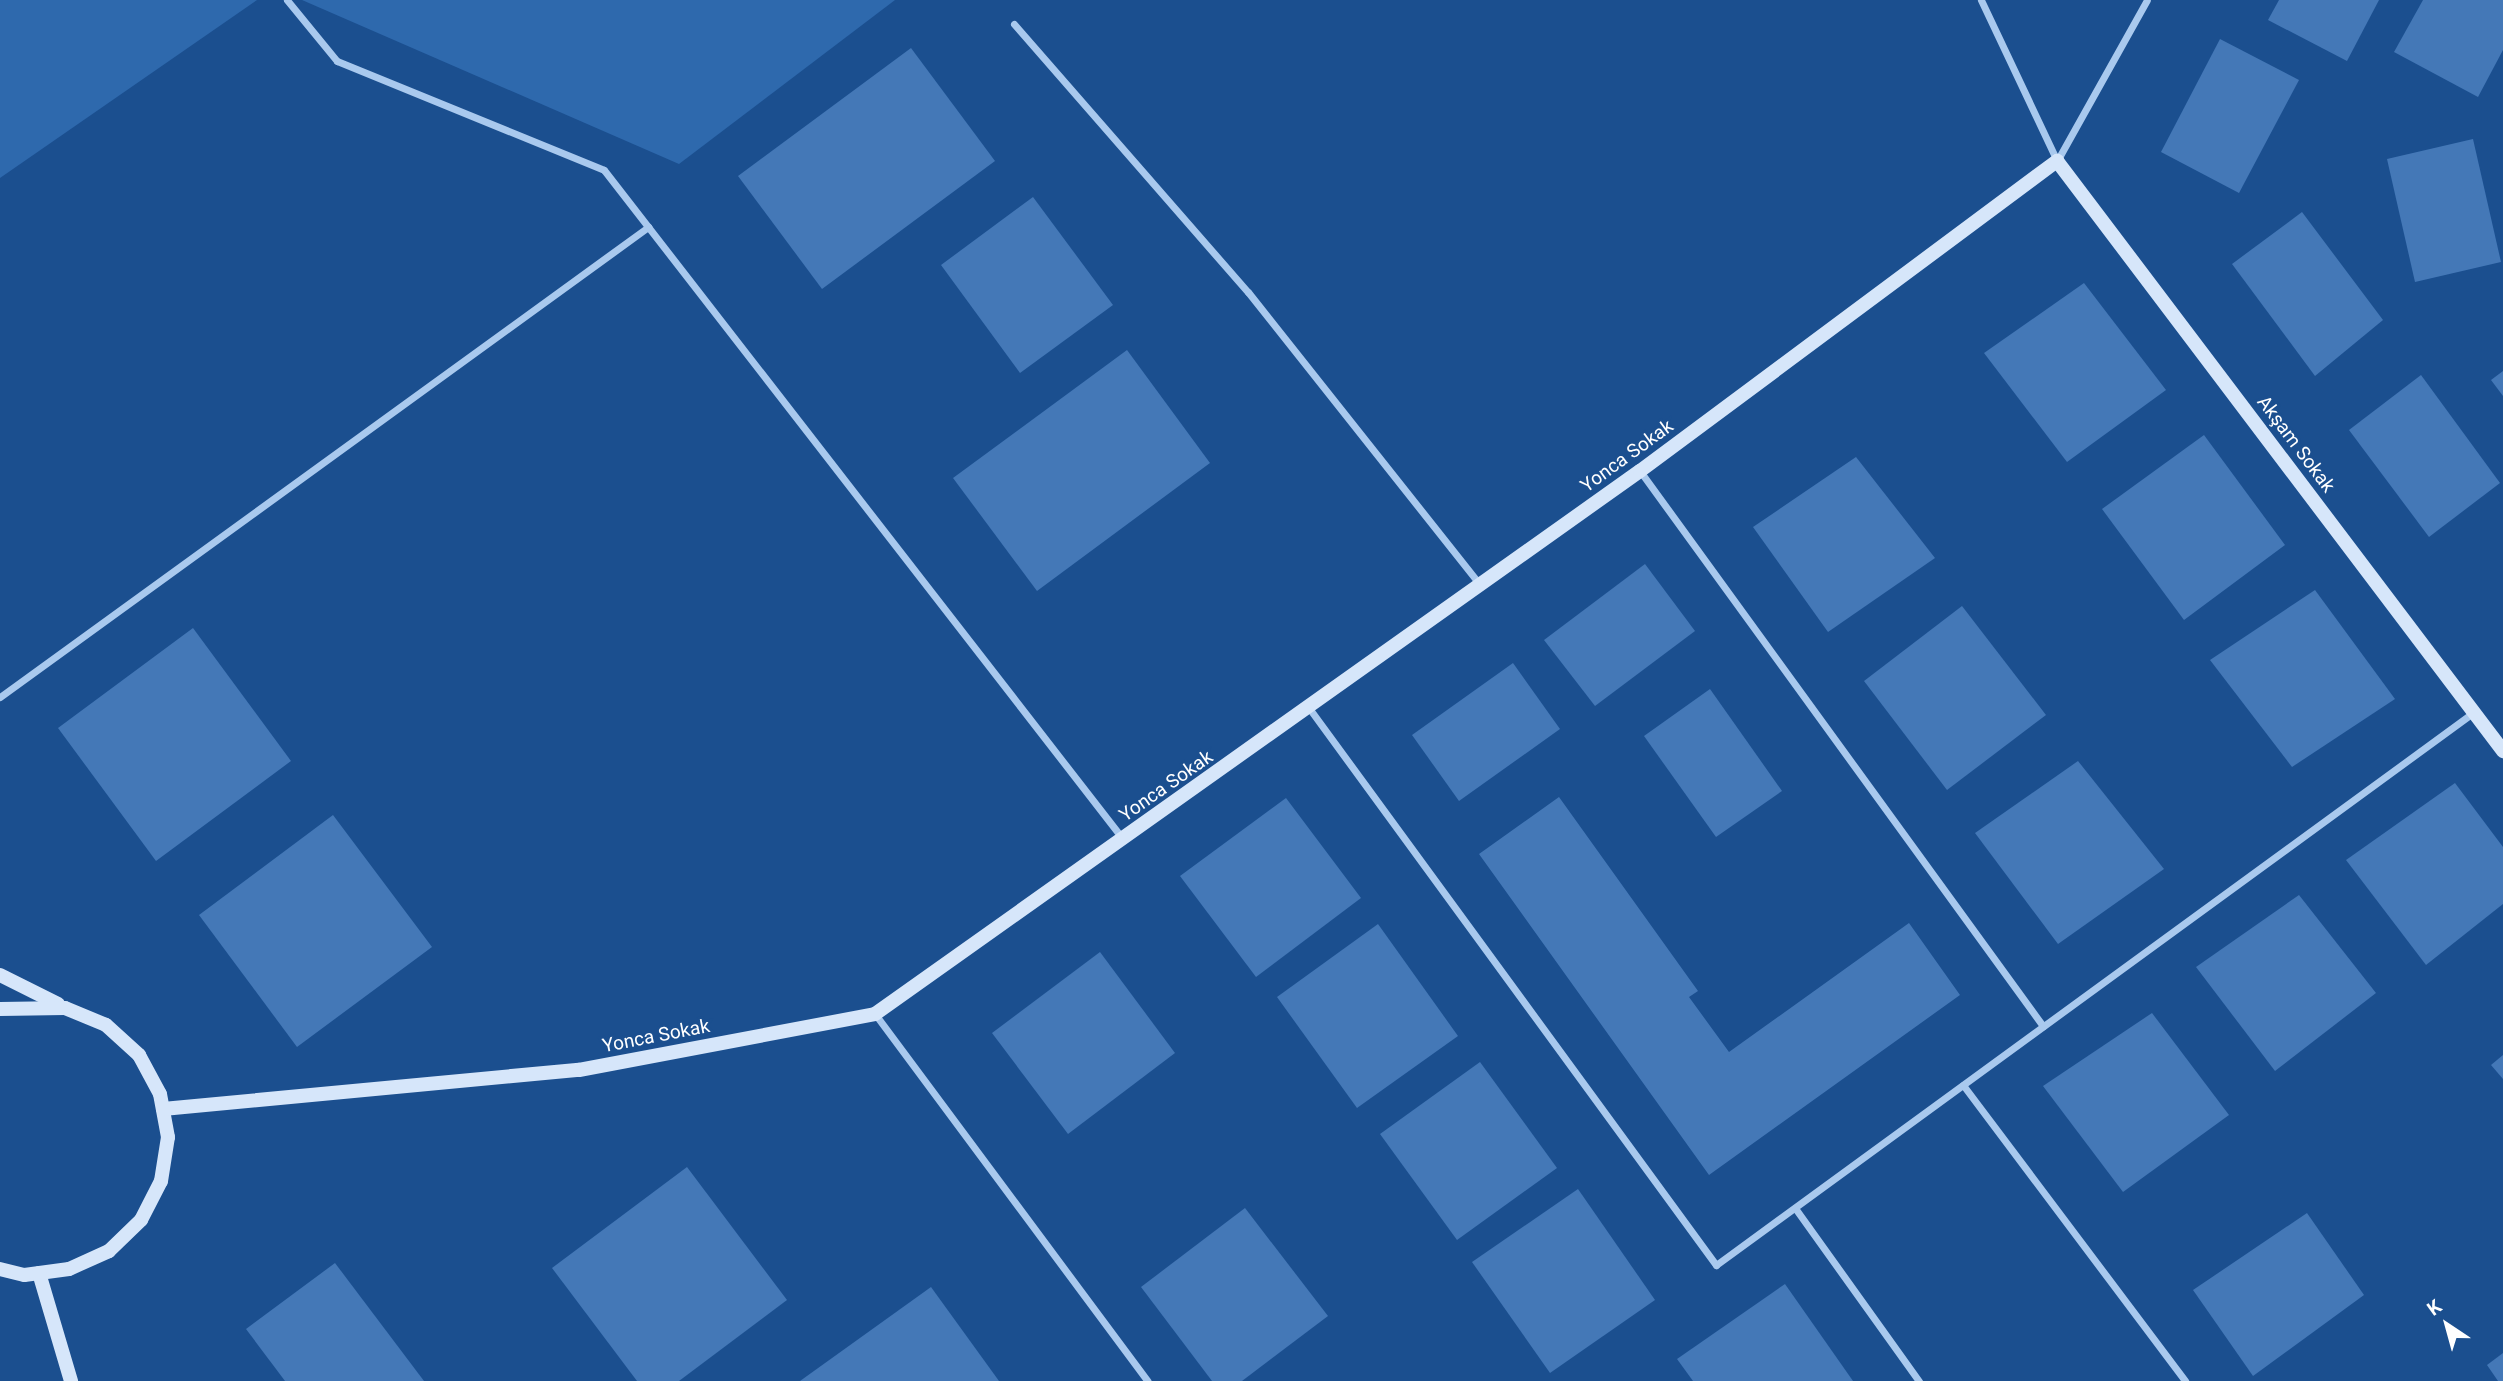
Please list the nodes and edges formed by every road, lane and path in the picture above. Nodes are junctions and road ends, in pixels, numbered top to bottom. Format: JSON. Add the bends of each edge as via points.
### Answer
{"nodes":[{"id":1,"x":287,"y":0,"type":"edge"},
{"id":2,"x":1981,"y":0,"type":"edge"},
{"id":3,"x":2147,"y":0,"type":"edge"},
{"id":4,"x":1014,"y":24,"type":"dead end"},
{"id":5,"x":2057,"y":161,"type":"junction"},
{"id":6,"x":648,"y":227,"type":"junction"},
{"id":7,"x":1640,"y":471,"type":"junction"},
{"id":8,"x":1481,"y":586,"type":"junction"},
{"id":9,"x":0,"y":697,"type":"edge"},
{"id":10,"x":1309,"y":708,"type":"junction"},
{"id":11,"x":2474,"y":712,"type":"junction"},
{"id":12,"x":2503,"y":751,"type":"edge"},
{"id":13,"x":1123,"y":840,"type":"junction"},
{"id":14,"x":0,"y":975,"type":"edge"},
{"id":15,"x":65,"y":1008,"type":"junction"},
{"id":16,"x":0,"y":1009,"type":"edge"},
{"id":17,"x":875,"y":1014,"type":"junction"},
{"id":18,"x":2043,"y":1026,"type":"junction"},
{"id":19,"x":1963,"y":1085,"type":"junction"},
{"id":20,"x":163,"y":1109,"type":"junction"},
{"id":21,"x":1795,"y":1208,"type":"junction"},
{"id":22,"x":0,"y":1269,"type":"edge"},
{"id":23,"x":39,"y":1273,"type":"junction"},
{"id":24,"x":71,"y":1381,"type":"edge"},
{"id":25,"x":1148,"y":1381,"type":"edge"},
{"id":26,"x":1919,"y":1381,"type":"edge"},
{"id":27,"x":2185,"y":1381,"type":"edge"}],
"edges":[{"from":1,"to":6,"type":"street","via":[[337,61],[604,170]]},
{"from":2,"to":5,"type":"street"},
{"from":3,"to":5,"type":"street"},
{"from":4,"to":8,"type":"street","via":[[1248,292]]},
{"from":5,"to":7,"type":"street","name":"Yonca Sokak"},
{"from":5,"to":11,"type":"street","name":"Akşam Sokak"},
{"from":6,"to":9,"type":"street"},
{"from":6,"to":13,"type":"street"},
{"from":7,"to":8,"type":"street","name":"Yonca Sokak"},
{"from":7,"to":18,"type":"street"},
{"from":8,"to":10,"type":"street","name":"Yonca Sokak"},
{"from":10,"to":13,"type":"street","name":"Yonca Sokak"},
{"from":10,"to":21,"type":"street","via":[[1716,1265]]},
{"from":11,"to":12,"type":"street","name":"Akşam Sokak"},
{"from":11,"to":18,"type":"street"},
{"from":13,"to":17,"type":"street","name":"Yonca Sokak"},
{"from":14,"to":15,"type":"street"},
{"from":15,"to":16,"type":"street"},
{"from":15,"to":20,"type":"street","via":[[106,1026],[139,1055]]},
{"from":17,"to":20,"type":"street","name":"Yonca Sokak","via":[[579,1070]]},
{"from":17,"to":25,"type":"street"},
{"from":18,"to":19,"type":"street"},
{"from":19,"to":21,"type":"street"},
{"from":19,"to":27,"type":"street"},
{"from":20,"to":23,"type":"street","via":[[168,1137],[161,1181],[141,1220],[109,1251],[69,1269]]},
{"from":21,"to":26,"type":"street"},
{"from":22,"to":23,"type":"street"},
{"from":23,"to":24,"type":"street"}]}
